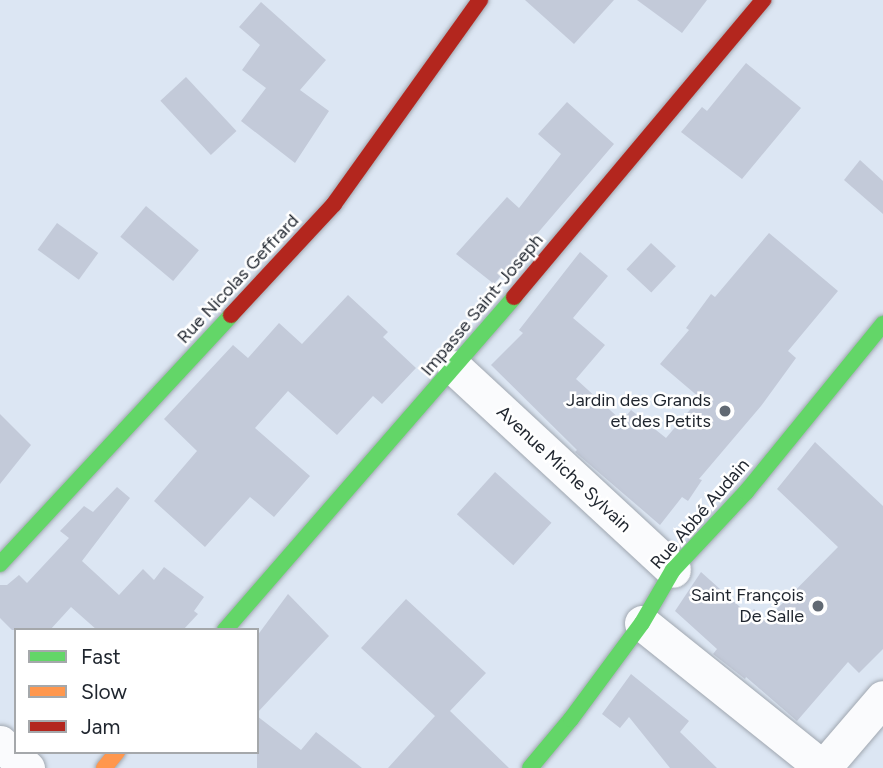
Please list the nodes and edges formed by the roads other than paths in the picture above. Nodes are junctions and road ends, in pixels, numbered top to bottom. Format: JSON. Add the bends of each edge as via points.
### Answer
{"nodes":[{"id":1,"x":480,"y":0,"type":"edge"},
{"id":2,"x":763,"y":0,"type":"edge"},
{"id":3,"x":883,"y":324,"type":"edge"},
{"id":4,"x":455,"y":368,"type":"junction"},
{"id":5,"x":0,"y":564,"type":"edge"},
{"id":6,"x":673,"y":570,"type":"junction"},
{"id":7,"x":642,"y":623,"type":"junction"},
{"id":8,"x":227,"y":628,"type":"edge"},
{"id":9,"x":883,"y":698,"type":"edge"},
{"id":10,"x":0,"y":743,"type":"edge"},
{"id":11,"x":115,"y":754,"type":"edge"},
{"id":12,"x":27,"y":768,"type":"edge"},
{"id":13,"x":104,"y":768,"type":"edge"},
{"id":14,"x":530,"y":768,"type":"edge"},
{"id":15,"x":823,"y":768,"type":"edge"}],
"edges":[{"from":1,"to":5,"type":"street","name":"Rue Nicolas Geffrard","via":[[334,204]]},
{"from":2,"to":4,"type":"street","name":"Impasse Saint-Joseph"},
{"from":3,"to":6,"type":"street","name":"Rue Abbé Audain","via":[[746,492]]},
{"from":4,"to":6,"type":"street","name":"Avenue Miche Sylvain"},
{"from":4,"to":8,"type":"street","name":"Impasse Saint-Joseph"},
{"from":6,"to":7,"type":"street","name":"Rue Abbé Audain"},
{"from":7,"to":14,"type":"street","name":"Rue Abbé Audain"},
{"from":7,"to":15,"type":"street"},
{"from":9,"to":15,"type":"street"},
{"from":10,"to":12,"type":"street"},
{"from":11,"to":13,"type":"street"}]}
